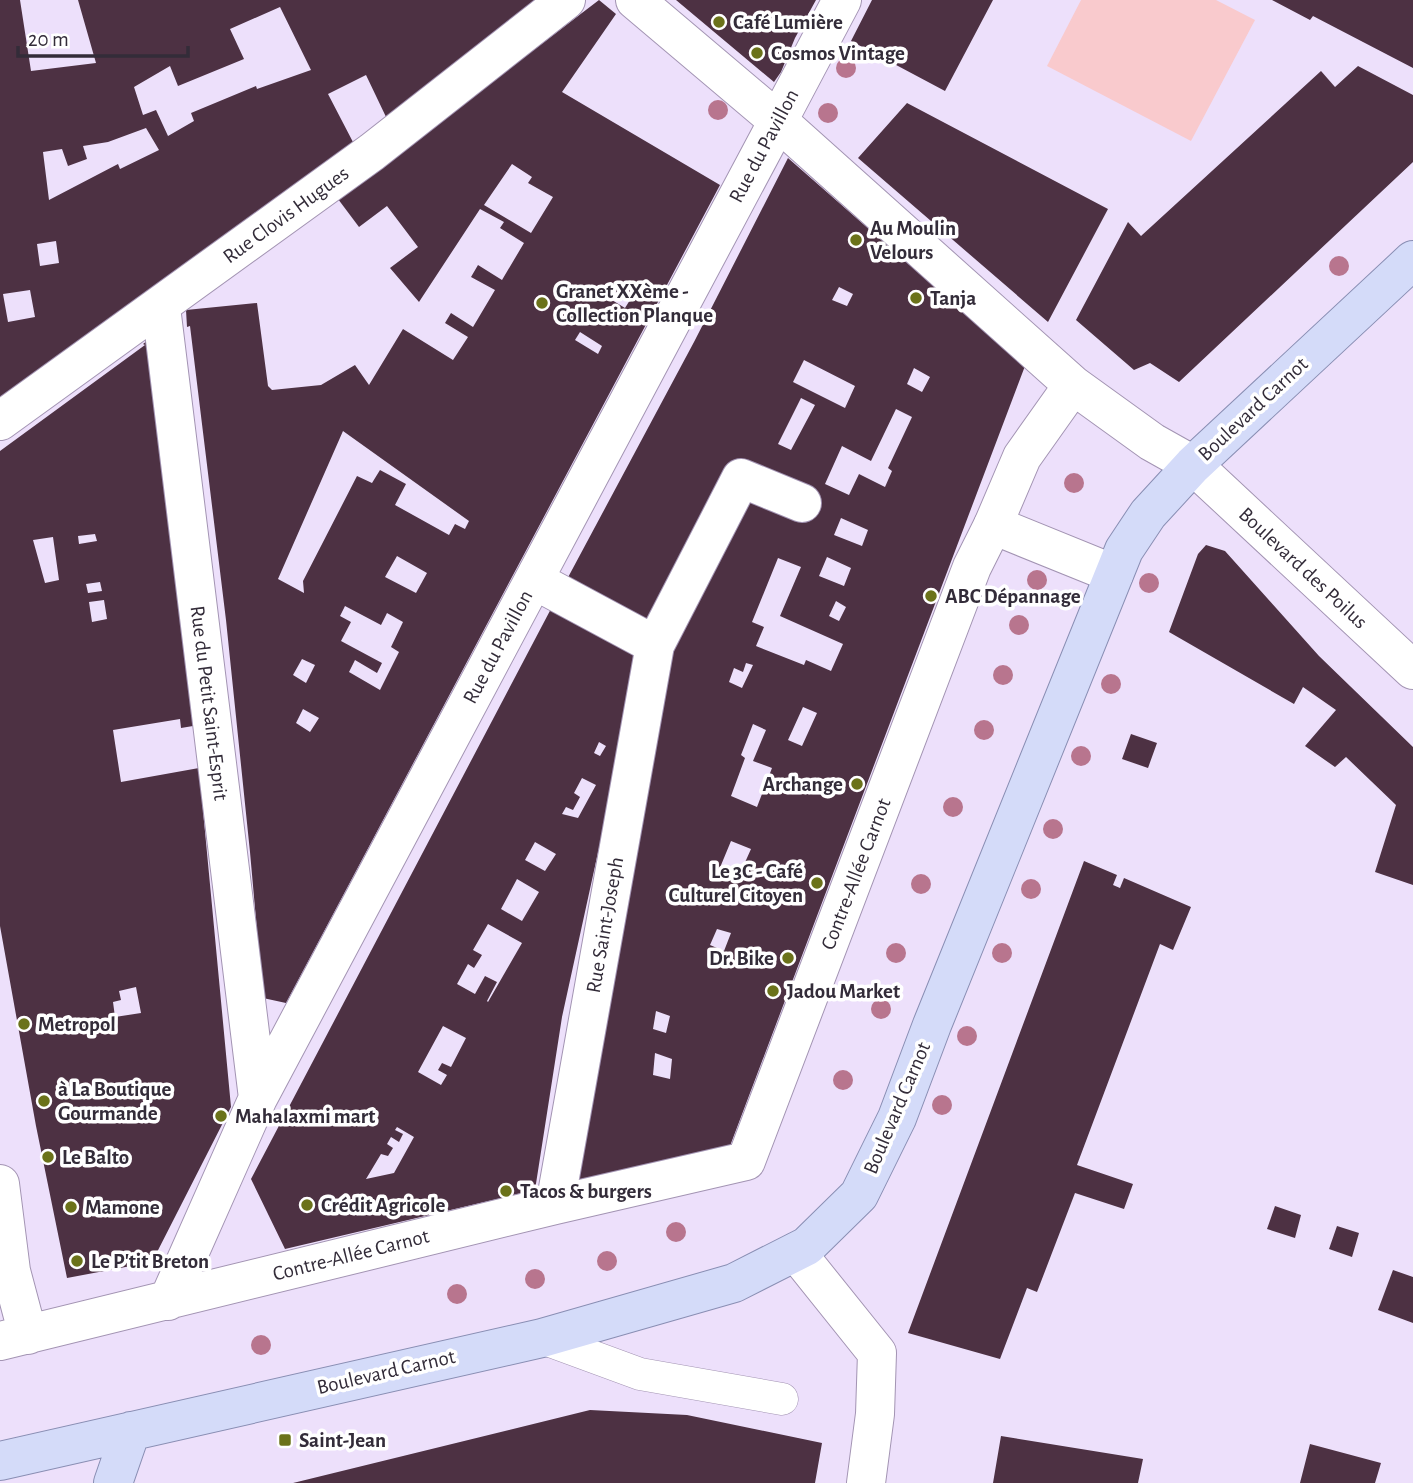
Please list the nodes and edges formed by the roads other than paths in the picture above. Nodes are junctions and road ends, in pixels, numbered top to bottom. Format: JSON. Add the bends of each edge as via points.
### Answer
{"nodes":[{"id":1,"x":566,"y":0,"type":"edge"},
{"id":2,"x":635,"y":0,"type":"edge"},
{"id":3,"x":842,"y":0,"type":"edge"},
{"id":4,"x":778,"y":121,"type":"junction"},
{"id":5,"x":1413,"y":260,"type":"edge"},
{"id":6,"x":161,"y":307,"type":"junction"},
{"id":7,"x":1073,"y":385,"type":"junction"},
{"id":8,"x":0,"y":421,"type":"edge"},
{"id":9,"x":1193,"y":466,"type":"junction"},
{"id":10,"x":802,"y":503,"type":"dead end"},
{"id":11,"x":993,"y":525,"type":"junction"},
{"id":12,"x":1114,"y":575,"type":"junction"},
{"id":13,"x":534,"y":580,"type":"junction"},
{"id":14,"x":655,"y":645,"type":"junction"},
{"id":15,"x":1413,"y":670,"type":"edge"},
{"id":16,"x":258,"y":1098,"type":"junction"},
{"id":17,"x":0,"y":1184,"type":"edge"},
{"id":18,"x":555,"y":1205,"type":"junction"},
{"id":19,"x":796,"y":1252,"type":"junction"},
{"id":20,"x":168,"y":1301,"type":"junction"},
{"id":21,"x":14,"y":1338,"type":"edge"},
{"id":22,"x":542,"y":1338,"type":"junction"},
{"id":23,"x":782,"y":1399,"type":"dead end"},
{"id":24,"x":131,"y":1431,"type":"junction"},
{"id":25,"x":0,"y":1461,"type":"edge"},
{"id":26,"x":113,"y":1483,"type":"edge"},
{"id":27,"x":866,"y":1483,"type":"edge"}],
"edges":[{"from":1,"to":6,"type":"street","name":"Rue Clovis Hugues","via":[[372,152]]},
{"from":2,"to":4,"type":"street","name":"Boulevard des Poilus"},
{"from":3,"to":4,"type":"street","name":"Rue du Pavillon"},
{"from":4,"to":7,"type":"street","name":"Boulevard des Poilus"},
{"from":4,"to":13,"type":"street","name":"Rue du Pavillon"},
{"from":5,"to":9,"type":"main road","name":"Boulevard Carnot"},
{"from":6,"to":8,"type":"street","name":"Rue Clovis Hugues"},
{"from":6,"to":16,"type":"street","name":"Rue du Petit Saint-Esprit"},
{"from":7,"to":9,"type":"street","name":"Boulevard des Poilus"},
{"from":7,"to":11,"type":"street","via":[[1022,457]]},
{"from":9,"to":12,"type":"main road","name":"Boulevard Carnot","via":[[1148,514]]},
{"from":9,"to":15,"type":"street","name":"Boulevard des Poilus"},
{"from":10,"to":14,"type":"street","name":"Rue Saint-Joseph","via":[[741,478]]},
{"from":11,"to":12,"type":"street"},
{"from":11,"to":18,"type":"street","name":"Contre-Allée Carnot","via":[[972,568],[746,1161]]},
{"from":12,"to":19,"type":"main road","name":"Boulevard Carnot","via":[[897,1118],[859,1195]]},
{"from":13,"to":14,"type":"street"},
{"from":13,"to":16,"type":"street","name":"Rue du Pavillon"},
{"from":14,"to":18,"type":"street","name":"Rue Saint-Joseph"},
{"from":16,"to":20,"type":"street","name":"Rue du Pavillon"},
{"from":17,"to":21,"type":"street"},
{"from":18,"to":20,"type":"street","name":"Contre-Allée Carnot"},
{"from":19,"to":22,"type":"main road","name":"Boulevard Carnot","via":[[734,1283]]},
{"from":19,"to":27,"type":"street","via":[[877,1353]]},
{"from":20,"to":21,"type":"street","name":"Contre-Allée Carnot"},
{"from":22,"to":23,"type":"lane","via":[[640,1374]]},
{"from":22,"to":24,"type":"main road","name":"Boulevard Carnot"},
{"from":24,"to":25,"type":"main road","name":"Boulevard Carnot"},
{"from":24,"to":26,"type":"main road"}]}
